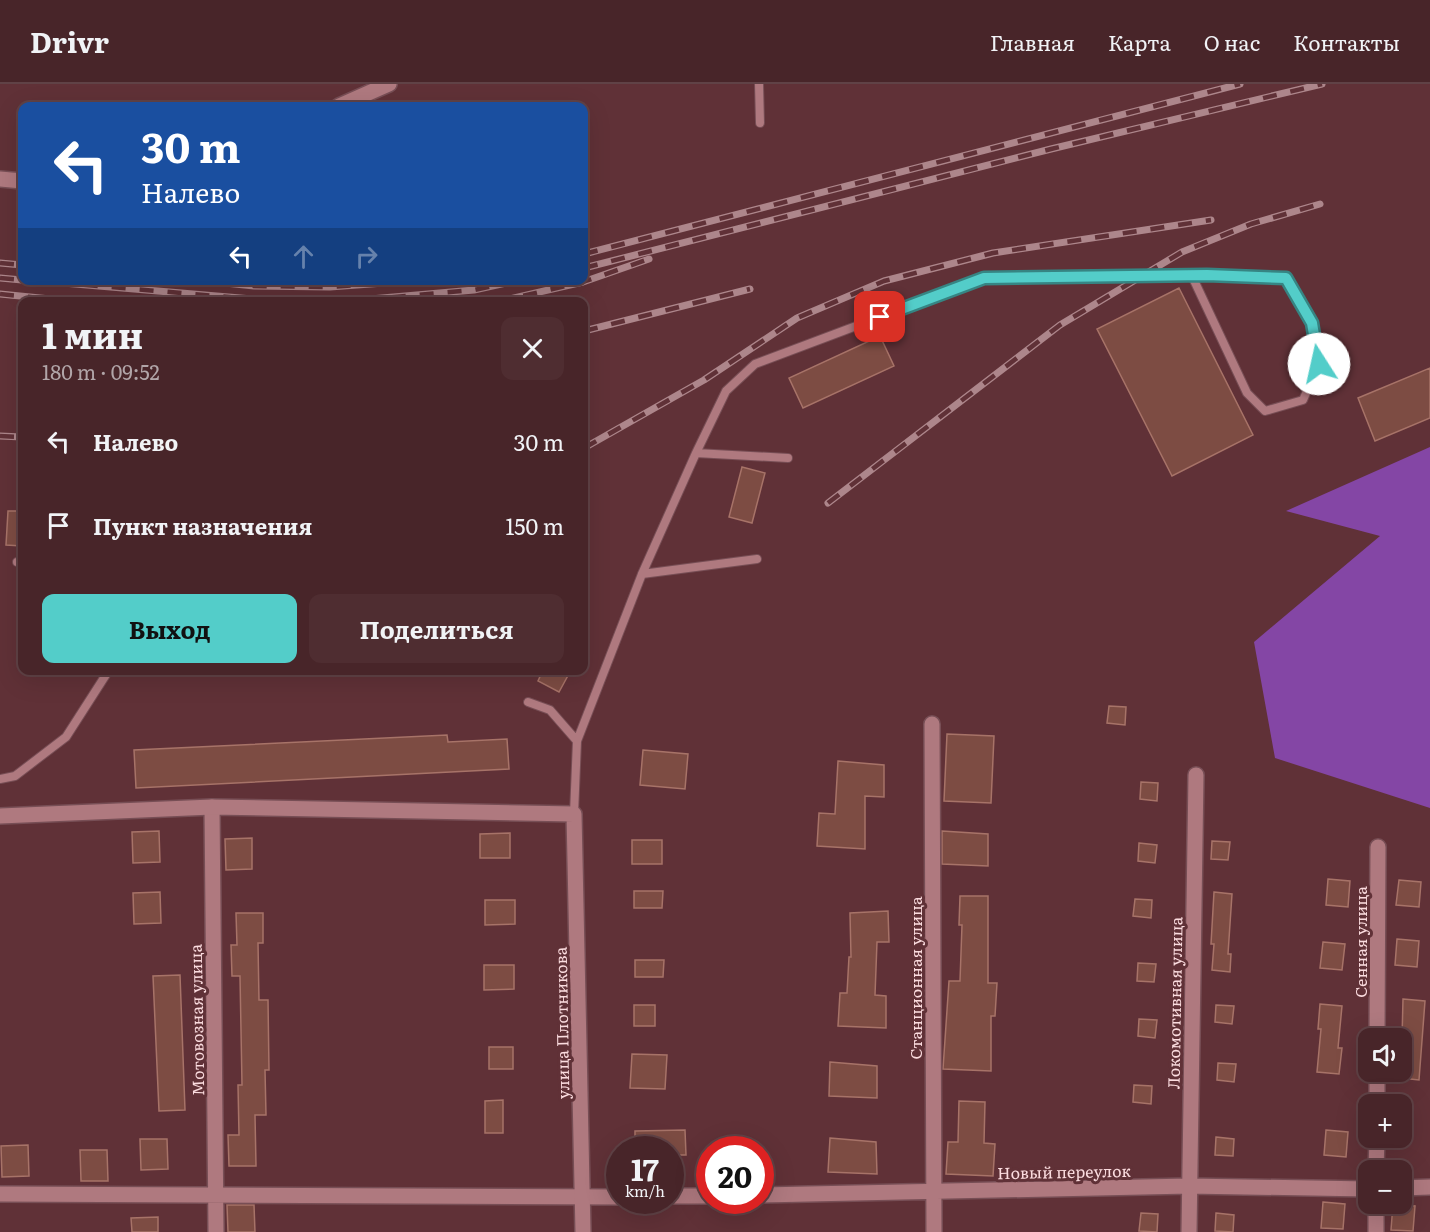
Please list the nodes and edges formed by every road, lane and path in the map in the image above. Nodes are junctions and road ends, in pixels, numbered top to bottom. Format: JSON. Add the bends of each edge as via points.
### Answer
{"nodes":[{"id":1,"x":389,"y":84,"type":"edge"},
{"id":2,"x":759,"y":84,"type":"edge"},
{"id":3,"x":348,"y":102,"type":"edge"},
{"id":4,"x":760,"y":123,"type":"dead end"},
{"id":5,"x":0,"y":179,"type":"edge"},
{"id":6,"x":18,"y":181,"type":"edge"},
{"id":7,"x":1192,"y":276,"type":"junction"},
{"id":8,"x":696,"y":453,"type":"junction"},
{"id":9,"x":788,"y":458,"type":"dead end"},
{"id":10,"x":757,"y":559,"type":"dead end"},
{"id":11,"x":642,"y":574,"type":"junction"},
{"id":12,"x":106,"y":675,"type":"edge"},
{"id":13,"x":528,"y":702,"type":"dead end"},
{"id":14,"x":932,"y":724,"type":"dead end"},
{"id":15,"x":577,"y":741,"type":"junction"},
{"id":16,"x":1196,"y":776,"type":"dead end"},
{"id":17,"x":0,"y":779,"type":"edge"},
{"id":18,"x":212,"y":807,"type":"junction"},
{"id":19,"x":574,"y":814,"type":"junction"},
{"id":20,"x":0,"y":816,"type":"edge"},
{"id":21,"x":1378,"y":847,"type":"dead end"},
{"id":22,"x":1377,"y":1028,"type":"edge"},
{"id":23,"x":1189,"y":1186,"type":"junction"},
{"id":24,"x":1430,"y":1187,"type":"edge"},
{"id":25,"x":1412,"y":1188,"type":"edge"},
{"id":26,"x":1358,"y":1189,"type":"edge"},
{"id":27,"x":935,"y":1192,"type":"junction"},
{"id":28,"x":0,"y":1194,"type":"edge"},
{"id":29,"x":216,"y":1195,"type":"junction"},
{"id":30,"x":774,"y":1195,"type":"edge"},
{"id":31,"x":606,"y":1197,"type":"edge"},
{"id":32,"x":583,"y":1198,"type":"junction"},
{"id":33,"x":1376,"y":1214,"type":"edge"},
{"id":34,"x":216,"y":1232,"type":"edge"},
{"id":35,"x":583,"y":1232,"type":"edge"},
{"id":36,"x":934,"y":1232,"type":"edge"},
{"id":37,"x":1189,"y":1232,"type":"edge"},
{"id":38,"x":1376,"y":1232,"type":"edge"}],
"edges":[{"from":1,"to":3,"type":"street"},
{"from":2,"to":4,"type":"lane"},
{"from":5,"to":6,"type":"street"},
{"from":7,"to":7,"type":"lane","via":[[1286,278],[1312,323],[1319,364],[1303,400],[1265,411],[1247,393]]},
{"from":7,"to":8,"type":"lane","via":[[984,278],[755,364],[726,391]]},
{"from":8,"to":9,"type":"lane"},
{"from":8,"to":11,"type":"lane"},
{"from":10,"to":11,"type":"lane"},
{"from":11,"to":15,"type":"lane"},
{"from":12,"to":17,"type":"lane","via":[[66,737],[15,776]]},
{"from":13,"to":15,"type":"lane","via":[[549,710]]},
{"from":14,"to":27,"type":"street","name":"Станционная улица"},
{"from":15,"to":19,"type":"lane"},
{"from":16,"to":23,"type":"street","name":"Локомотивная улица"},
{"from":18,"to":19,"type":"street"},
{"from":18,"to":20,"type":"street"},
{"from":18,"to":29,"type":"street","name":"Мотовозная улица"},
{"from":19,"to":32,"type":"street","name":"улица Плотникова"},
{"from":21,"to":22,"type":"street","name":"Сенная улица"},
{"from":23,"to":26,"type":"street","name":"Новый переулок"},
{"from":23,"to":27,"type":"street","name":"Новый переулок"},
{"from":23,"to":37,"type":"street","name":"Локомотивная улица"},
{"from":24,"to":25,"type":"street"},
{"from":27,"to":30,"type":"street","name":"Новый переулок"},
{"from":27,"to":36,"type":"street","name":"Станционная улица"},
{"from":28,"to":29,"type":"street"},
{"from":29,"to":32,"type":"street"},
{"from":29,"to":34,"type":"street","name":"Мотовозная улица"},
{"from":31,"to":32,"type":"street"},
{"from":32,"to":35,"type":"street","name":"улица Плотникова"},
{"from":33,"to":38,"type":"street"}]}
